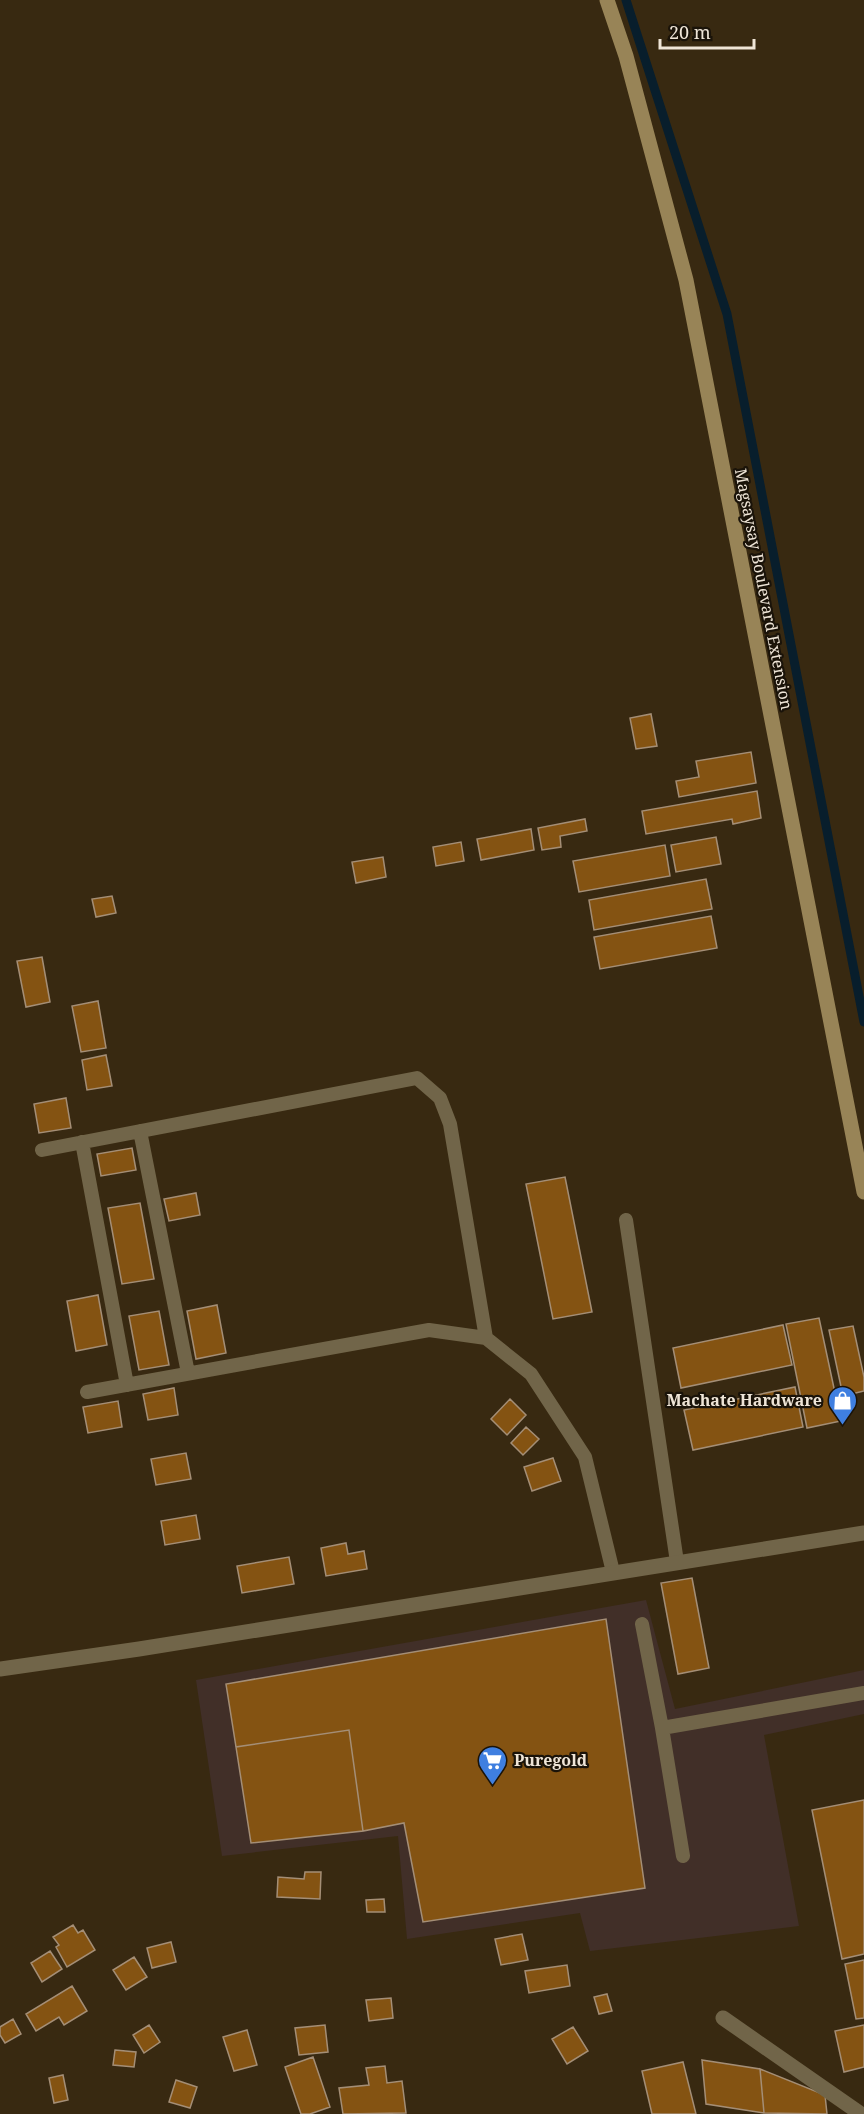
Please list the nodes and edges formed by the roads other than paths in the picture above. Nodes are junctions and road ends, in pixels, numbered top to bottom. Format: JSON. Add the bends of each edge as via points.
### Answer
{"nodes":[{"id":1,"x":607,"y":0,"type":"edge"},
{"id":2,"x":140,"y":1131,"type":"junction"},
{"id":3,"x":81,"y":1142,"type":"junction"},
{"id":4,"x":42,"y":1150,"type":"dead end"},
{"id":5,"x":864,"y":1192,"type":"edge"},
{"id":6,"x":626,"y":1220,"type":"dead end"},
{"id":7,"x":486,"y":1338,"type":"junction"},
{"id":8,"x":188,"y":1373,"type":"junction"},
{"id":9,"x":127,"y":1385,"type":"junction"},
{"id":10,"x":87,"y":1392,"type":"dead end"},
{"id":11,"x":864,"y":1533,"type":"edge"},
{"id":12,"x":677,"y":1562,"type":"junction"},
{"id":13,"x":613,"y":1572,"type":"junction"},
{"id":14,"x":642,"y":1624,"type":"dead end"},
{"id":15,"x":0,"y":1669,"type":"edge"},
{"id":16,"x":864,"y":1693,"type":"edge"},
{"id":17,"x":662,"y":1728,"type":"junction"},
{"id":18,"x":683,"y":1856,"type":"dead end"},
{"id":19,"x":723,"y":2018,"type":"dead end"},
{"id":20,"x":861,"y":2114,"type":"edge"}],
"edges":[{"from":1,"to":5,"type":"street","name":"Magsaysay Boulevard Extension","via":[[626,56],[686,280]]},
{"from":2,"to":3,"type":"lane"},
{"from":2,"to":7,"type":"lane","via":[[417,1078],[440,1098],[450,1124]]},
{"from":2,"to":8,"type":"lane"},
{"from":3,"to":4,"type":"lane"},
{"from":3,"to":9,"type":"lane"},
{"from":6,"to":12,"type":"lane"},
{"from":7,"to":8,"type":"lane","via":[[429,1330]]},
{"from":7,"to":13,"type":"lane","via":[[531,1374],[585,1457]]},
{"from":8,"to":9,"type":"lane"},
{"from":9,"to":10,"type":"lane"},
{"from":11,"to":12,"type":"street"},
{"from":12,"to":13,"type":"street"},
{"from":13,"to":15,"type":"street"},
{"from":14,"to":17,"type":"lane"},
{"from":16,"to":17,"type":"lane"},
{"from":17,"to":18,"type":"lane"},
{"from":19,"to":20,"type":"street"}]}
